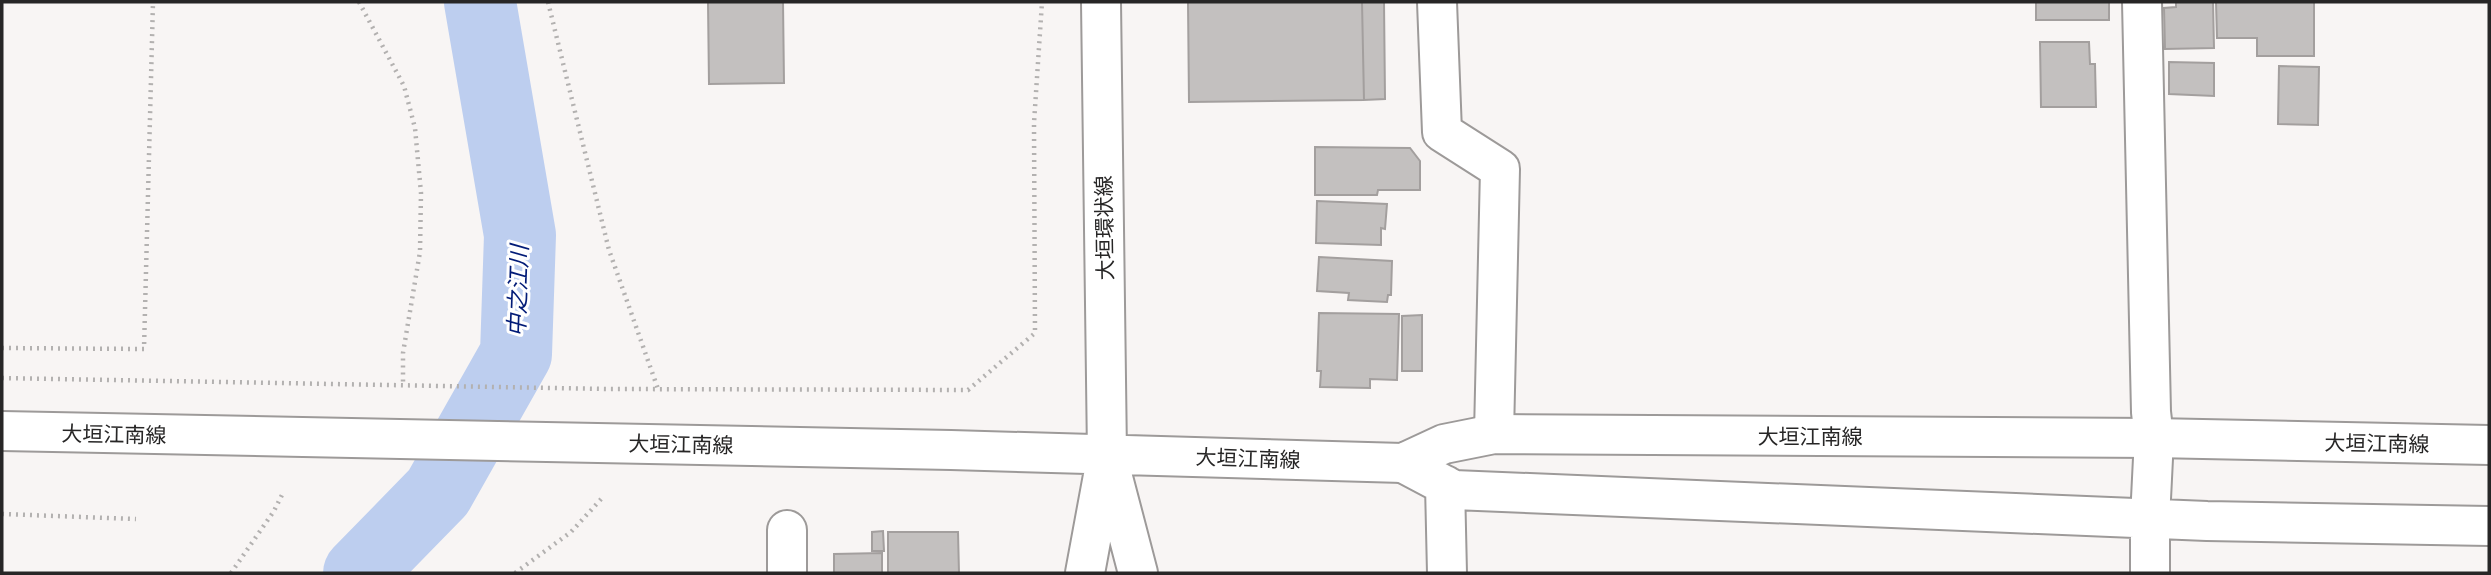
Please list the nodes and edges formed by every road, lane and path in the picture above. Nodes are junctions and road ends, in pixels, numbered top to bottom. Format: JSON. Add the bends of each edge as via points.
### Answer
{"nodes":[{"id":1,"x":153,"y":2,"type":"edge"},
{"id":2,"x":359,"y":2,"type":"edge"},
{"id":3,"x":548,"y":2,"type":"edge"},
{"id":4,"x":1042,"y":2,"type":"edge"},
{"id":5,"x":1101,"y":2,"type":"edge"},
{"id":6,"x":1437,"y":2,"type":"edge"},
{"id":7,"x":2142,"y":2,"type":"edge"},
{"id":8,"x":2,"y":348,"type":"edge"},
{"id":9,"x":2,"y":378,"type":"edge"},
{"id":10,"x":403,"y":384,"type":"junction"},
{"id":11,"x":658,"y":389,"type":"junction"},
{"id":12,"x":2,"y":431,"type":"edge"},
{"id":13,"x":1494,"y":434,"type":"junction"},
{"id":14,"x":2154,"y":438,"type":"junction"},
{"id":15,"x":2489,"y":445,"type":"edge"},
{"id":16,"x":1107,"y":454,"type":"junction"},
{"id":17,"x":1403,"y":463,"type":"junction"},
{"id":18,"x":1445,"y":485,"type":"junction"},
{"id":19,"x":283,"y":493,"type":"dead end"},
{"id":20,"x":603,"y":497,"type":"dead end"},
{"id":21,"x":2,"y":514,"type":"edge"},
{"id":22,"x":136,"y":519,"type":"dead end"},
{"id":23,"x":2150,"y":519,"type":"junction"},
{"id":24,"x":2489,"y":526,"type":"edge"},
{"id":25,"x":787,"y":530,"type":"dead end"},
{"id":26,"x":231,"y":573,"type":"edge"},
{"id":27,"x":515,"y":573,"type":"edge"},
{"id":28,"x":787,"y":573,"type":"edge"},
{"id":29,"x":1085,"y":573,"type":"edge"},
{"id":30,"x":1138,"y":573,"type":"edge"},
{"id":31,"x":1447,"y":573,"type":"edge"},
{"id":32,"x":2150,"y":573,"type":"edge"}],
"edges":[{"from":1,"to":8,"type":"path","via":[[144,348]]},
{"from":2,"to":10,"type":"path","via":[[404,86],[415,128],[420,252],[403,353]]},
{"from":3,"to":11,"type":"path","via":[[609,250]]},
{"from":4,"to":11,"type":"path","via":[[1034,122],[1035,333],[968,390]]},
{"from":5,"to":16,"type":"main road","name":"大垣環状線"},
{"from":6,"to":13,"type":"main road","via":[[1442,132],[1500,169]]},
{"from":7,"to":14,"type":"main road"},
{"from":9,"to":10,"type":"path"},
{"from":10,"to":11,"type":"path"},
{"from":12,"to":16,"type":"main road","name":"大垣江南線"},
{"from":13,"to":14,"type":"main road","name":"大垣江南線"},
{"from":13,"to":17,"type":"main road","name":"大垣江南線","via":[[1444,444]]},
{"from":14,"to":15,"type":"main road","name":"大垣江南線"},
{"from":14,"to":23,"type":"main road"},
{"from":16,"to":17,"type":"main road","name":"大垣江南線"},
{"from":16,"to":29,"type":"main road","name":"大垣環状線"},
{"from":16,"to":30,"type":"main road","name":"大垣環状線"},
{"from":17,"to":18,"type":"main road"},
{"from":18,"to":23,"type":"main road","via":[[1454,490]]},
{"from":18,"to":31,"type":"main road"},
{"from":19,"to":26,"type":"path"},
{"from":20,"to":27,"type":"path","via":[[571,532]]},
{"from":21,"to":22,"type":"path"},
{"from":23,"to":24,"type":"main road"},
{"from":23,"to":32,"type":"main road"},
{"from":25,"to":28,"type":"main road"}]}
